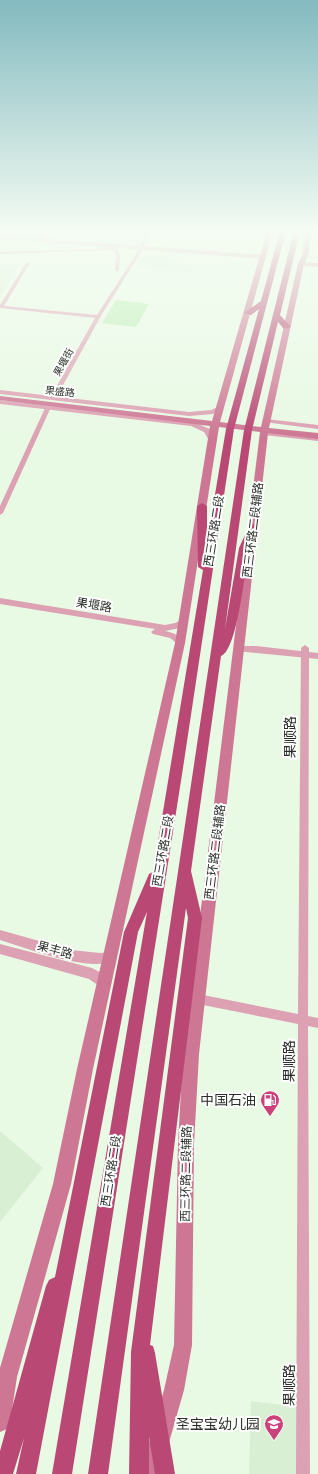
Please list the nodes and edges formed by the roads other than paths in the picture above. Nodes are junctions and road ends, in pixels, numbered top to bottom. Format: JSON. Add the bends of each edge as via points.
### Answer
{"nodes":[{"id":1,"x":109,"y":300,"type":"edge"},
{"id":2,"x":251,"y":300,"type":"edge"},
{"id":3,"x":280,"y":300,"type":"edge"},
{"id":4,"x":293,"y":300,"type":"edge"},
{"id":5,"x":264,"y":302,"type":"joint"},
{"id":6,"x":0,"y":307,"type":"edge"},
{"id":7,"x":248,"y":313,"type":"junction"},
{"id":8,"x":276,"y":315,"type":"junction"},
{"id":9,"x":98,"y":317,"type":"junction"},
{"id":10,"x":287,"y":328,"type":"junction"},
{"id":11,"x":0,"y":397,"type":"edge"},
{"id":12,"x":53,"y":398,"type":"junction"},
{"id":13,"x":48,"y":407,"type":"junction"},
{"id":14,"x":220,"y":408,"type":"junction"},
{"id":15,"x":117,"y":410,"type":"junction"},
{"id":16,"x":265,"y":427,"type":"junction"},
{"id":17,"x":318,"y":427,"type":"edge"},
{"id":18,"x":318,"y":432,"type":"edge"},
{"id":19,"x":318,"y":436,"type":"edge"},
{"id":20,"x":318,"y":439,"type":"edge"},
{"id":21,"x":213,"y":440,"type":"junction"},
{"id":22,"x":2,"y":504,"type":"edge"},
{"id":23,"x":202,"y":506,"type":"junction"},
{"id":24,"x":0,"y":513,"type":"edge"},
{"id":25,"x":253,"y":526,"type":"junction"},
{"id":26,"x":0,"y":601,"type":"edge"},
{"id":27,"x":204,"y":601,"type":"junction"},
{"id":28,"x":0,"y":606,"type":"edge"},
{"id":29,"x":184,"y":622,"type":"junction"},
{"id":30,"x":180,"y":642,"type":"junction"},
{"id":31,"x":240,"y":645,"type":"junction"},
{"id":32,"x":305,"y":650,"type":"junction"},
{"id":33,"x":318,"y":650,"type":"edge"},
{"id":34,"x":318,"y":656,"type":"edge"},
{"id":35,"x":214,"y":666,"type":"junction"},
{"id":36,"x":162,"y":860,"type":"junction"},
{"id":37,"x":185,"y":866,"type":"junction"},
{"id":38,"x":0,"y":935,"type":"edge"},
{"id":39,"x":0,"y":949,"type":"edge"},
{"id":40,"x":111,"y":957,"type":"junction"},
{"id":41,"x":105,"y":984,"type":"junction"},
{"id":42,"x":198,"y":999,"type":"junction"},
{"id":43,"x":303,"y":1019,"type":"junction"},
{"id":44,"x":318,"y":1023,"type":"edge"},
{"id":45,"x":76,"y":1218,"type":"junction"},
{"id":46,"x":144,"y":1323,"type":"junction"},
{"id":47,"x":0,"y":1420,"type":"edge"},
{"id":48,"x":3,"y":1474,"type":"edge"},
{"id":49,"x":26,"y":1474,"type":"edge"},
{"id":50,"x":62,"y":1474,"type":"edge"},
{"id":51,"x":98,"y":1474,"type":"edge"},
{"id":52,"x":139,"y":1474,"type":"edge"},
{"id":53,"x":150,"y":1474,"type":"edge"},
{"id":54,"x":165,"y":1474,"type":"edge"},
{"id":55,"x":303,"y":1474,"type":"edge"}],
"edges":[{"from":1,"to":9,"type":"street","name":"果堰街"},
{"from":2,"to":7,"type":"main road"},
{"from":3,"to":8,"type":"highway","name":"西三环路二段"},
{"from":4,"to":10,"type":"main road","name":"西三环路二段辅路"},
{"from":5,"to":7,"type":"highway"},
{"from":5,"to":27,"type":"highway","name":"西三环路二段","via":[[230,429]]},
{"from":6,"to":9,"type":"street"},
{"from":7,"to":14,"type":"main road"},
{"from":8,"to":10,"type":"highway"},
{"from":8,"to":35,"type":"highway","name":"西三环路二段","via":[[248,430]]},
{"from":9,"to":12,"type":"street","name":"果堰街"},
{"from":10,"to":16,"type":"main road","name":"西三环路二段辅路"},
{"from":11,"to":12,"type":"street"},
{"from":11,"to":13,"type":"street"},
{"from":11,"to":15,"type":"main road"},
{"from":12,"to":14,"type":"street","via":[[189,414],[213,412]]},
{"from":13,"to":21,"type":"street","via":[[193,424],[207,431]]},
{"from":13,"to":22,"type":"street"},
{"from":14,"to":21,"type":"main road"},
{"from":15,"to":18,"type":"main road"},
{"from":15,"to":19,"type":"main road"},
{"from":16,"to":17,"type":"street"},
{"from":16,"to":20,"type":"street"},
{"from":16,"to":25,"type":"main road","name":"西三环路二段辅路"},
{"from":21,"to":23,"type":"main road"},
{"from":22,"to":24,"type":"street"},
{"from":23,"to":27,"type":"highway"},
{"from":23,"to":29,"type":"main road"},
{"from":25,"to":31,"type":"main road","name":"西三环路二段辅路"},
{"from":25,"to":35,"type":"highway","via":[[244,548],[231,627]]},
{"from":26,"to":29,"type":"street","name":"果堰路","via":[[165,628]]},
{"from":27,"to":36,"type":"highway","name":"西三环路二段"},
{"from":28,"to":30,"type":"street","name":"果堰路","via":[[164,634],[173,636]]},
{"from":29,"to":30,"type":"main road"},
{"from":30,"to":40,"type":"main road"},
{"from":31,"to":32,"type":"street"},
{"from":31,"to":42,"type":"main road","name":"西三环路二段辅路"},
{"from":32,"to":33,"type":"street"},
{"from":32,"to":34,"type":"street"},
{"from":32,"to":43,"type":"street","name":"果顺路"},
{"from":35,"to":37,"type":"highway","name":"西三环路二段"},
{"from":36,"to":45,"type":"highway","via":[[131,932]]},
{"from":36,"to":50,"type":"highway","name":"西三环路二段"},
{"from":37,"to":46,"type":"highway","via":[[195,918]]},
{"from":37,"to":51,"type":"highway","name":"西三环路二段"},
{"from":38,"to":40,"type":"street","name":"果丰路","via":[[86,958]]},
{"from":39,"to":41,"type":"street","name":"果丰路","via":[[92,974]]},
{"from":40,"to":41,"type":"main road"},
{"from":41,"to":47,"type":"main road","via":[[62,1184],[7,1377]]},
{"from":42,"to":43,"type":"street"},
{"from":42,"to":53,"type":"main road","name":"西三环路二段辅路","via":[[191,1054],[186,1144],[183,1345],[174,1390]]},
{"from":43,"to":44,"type":"street"},
{"from":43,"to":55,"type":"street","name":"果顺路"},
{"from":45,"to":48,"type":"highway"},
{"from":45,"to":49,"type":"highway","via":[[40,1414]]},
{"from":46,"to":52,"type":"highway","via":[[140,1352]]},
{"from":46,"to":54,"type":"highway","via":[[146,1358]]}]}
